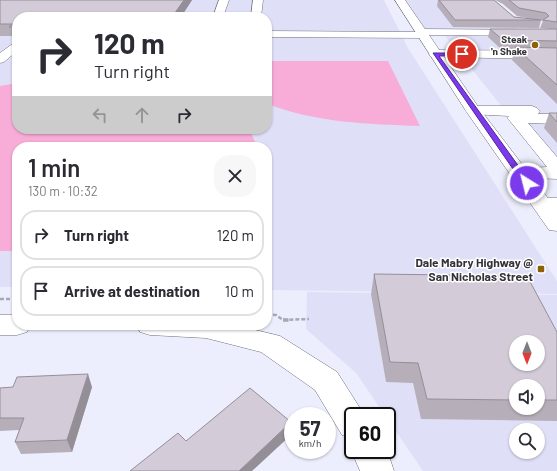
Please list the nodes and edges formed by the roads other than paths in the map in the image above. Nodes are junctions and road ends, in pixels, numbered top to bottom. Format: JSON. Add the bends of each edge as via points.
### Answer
{"nodes":[{"id":1,"x":224,"y":0,"type":"edge"},
{"id":2,"x":258,"y":0,"type":"edge"},
{"id":3,"x":400,"y":0,"type":"edge"},
{"id":4,"x":220,"y":12,"type":"edge"},
{"id":5,"x":257,"y":12,"type":"edge"},
{"id":6,"x":517,"y":22,"type":"edge"},
{"id":7,"x":557,"y":33,"type":"edge"},
{"id":8,"x":272,"y":34,"type":"edge"},
{"id":9,"x":421,"y":34,"type":"junction"},
{"id":10,"x":370,"y":35,"type":"junction"},
{"id":11,"x":0,"y":47,"type":"edge"},
{"id":12,"x":12,"y":47,"type":"edge"},
{"id":13,"x":376,"y":47,"type":"dead end"},
{"id":14,"x":12,"y":50,"type":"edge"},
{"id":15,"x":435,"y":54,"type":"junction"},
{"id":16,"x":489,"y":55,"type":"junction"},
{"id":17,"x":557,"y":55,"type":"edge"},
{"id":18,"x":0,"y":59,"type":"edge"},
{"id":19,"x":474,"y":111,"type":"junction"},
{"id":20,"x":557,"y":111,"type":"edge"},
{"id":21,"x":557,"y":119,"type":"edge"},
{"id":22,"x":557,"y":168,"type":"edge"},
{"id":23,"x":519,"y":173,"type":"junction"},
{"id":24,"x":557,"y":173,"type":"edge"},
{"id":25,"x":549,"y":204,"type":"edge"},
{"id":26,"x":557,"y":225,"type":"edge"},
{"id":27,"x":0,"y":325,"type":"edge"},
{"id":28,"x":12,"y":325,"type":"edge"},
{"id":29,"x":214,"y":330,"type":"edge"},
{"id":30,"x":344,"y":410,"type":"edge"},
{"id":31,"x":373,"y":459,"type":"edge"},
{"id":32,"x":377,"y":471,"type":"edge"}],
"edges":[{"from":1,"to":4,"type":"main road"},
{"from":2,"to":5,"type":"main road"},
{"from":3,"to":9,"type":"main road"},
{"from":6,"to":7,"type":"main road"},
{"from":7,"to":9,"type":"main road"},
{"from":7,"to":16,"type":"main road","via":[[477,39]]},
{"from":8,"to":10,"type":"main road"},
{"from":9,"to":10,"type":"main road"},
{"from":9,"to":15,"type":"main road"},
{"from":10,"to":13,"type":"main road"},
{"from":11,"to":12,"type":"main road"},
{"from":14,"to":18,"type":"main road"},
{"from":15,"to":16,"type":"main road"},
{"from":15,"to":19,"type":"main road"},
{"from":16,"to":17,"type":"main road"},
{"from":19,"to":20,"type":"main road"},
{"from":19,"to":23,"type":"main road"},
{"from":21,"to":22,"type":"main road","via":[[515,118]]},
{"from":23,"to":24,"type":"main road"},
{"from":23,"to":25,"type":"main road"},
{"from":25,"to":26,"type":"main road"},
{"from":27,"to":28,"type":"main road"},
{"from":29,"to":30,"type":"main road","via":[[270,344],[326,381]]},
{"from":31,"to":32,"type":"main road"}]}
